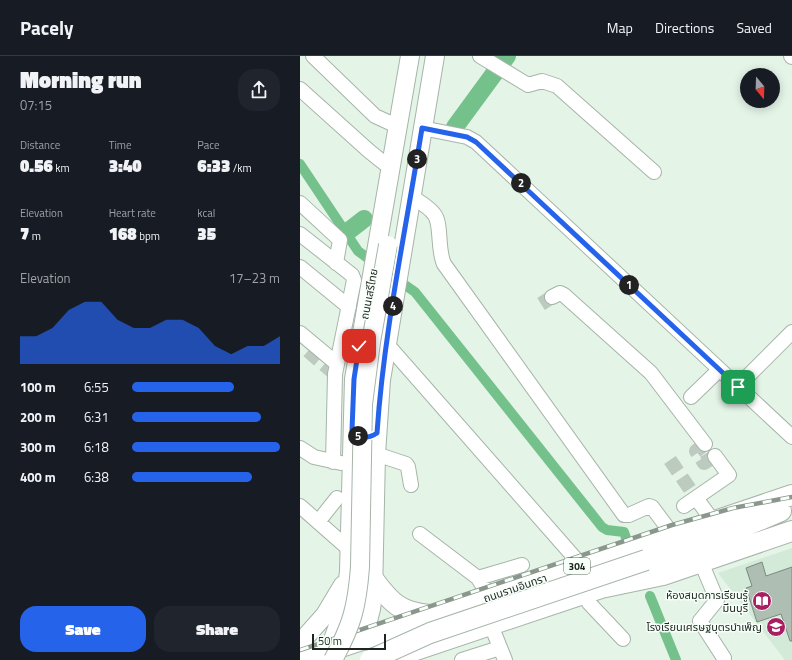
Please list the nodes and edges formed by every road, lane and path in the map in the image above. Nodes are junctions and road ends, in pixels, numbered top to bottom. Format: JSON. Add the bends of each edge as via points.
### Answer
{"nodes":[{"id":1,"x":314,"y":56,"type":"edge"},
{"id":2,"x":410,"y":56,"type":"edge"},
{"id":3,"x":421,"y":56,"type":"edge"},
{"id":4,"x":435,"y":56,"type":"edge"},
{"id":5,"x":484,"y":58,"type":"edge"},
{"id":6,"x":300,"y":89,"type":"edge"},
{"id":7,"x":398,"y":127,"type":"junction"},
{"id":8,"x":422,"y":128,"type":"junction"},
{"id":9,"x":392,"y":166,"type":"junction"},
{"id":10,"x":654,"y":172,"type":"dead end"},
{"id":11,"x":411,"y":196,"type":"junction"},
{"id":12,"x":300,"y":203,"type":"edge"},
{"id":13,"x":300,"y":234,"type":"edge"},
{"id":14,"x":384,"y":240,"type":"junction"},
{"id":15,"x":336,"y":263,"type":"junction"},
{"id":16,"x":300,"y":267,"type":"edge"},
{"id":17,"x":552,"y":297,"type":"tunnel mouth"},
{"id":18,"x":357,"y":299,"type":"junction"},
{"id":19,"x":792,"y":332,"type":"edge"},
{"id":20,"x":300,"y":333,"type":"edge"},
{"id":21,"x":386,"y":343,"type":"junction"},
{"id":22,"x":336,"y":369,"type":"junction"},
{"id":23,"x":719,"y":370,"type":"junction"},
{"id":24,"x":354,"y":379,"type":"junction"},
{"id":25,"x":738,"y":387,"type":"junction"},
{"id":26,"x":691,"y":397,"type":"dead end"},
{"id":27,"x":352,"y":430,"type":"junction"},
{"id":28,"x":377,"y":433,"type":"junction"},
{"id":29,"x":792,"y":437,"type":"edge"},
{"id":30,"x":705,"y":444,"type":"dead end"},
{"id":31,"x":300,"y":448,"type":"edge"},
{"id":32,"x":376,"y":454,"type":"junction"},
{"id":33,"x":715,"y":456,"type":"dead end"},
{"id":34,"x":333,"y":462,"type":"junction"},
{"id":35,"x":351,"y":465,"type":"junction"},
{"id":36,"x":411,"y":485,"type":"dead end"},
{"id":37,"x":792,"y":495,"type":"edge"},
{"id":38,"x":337,"y":498,"type":"dead end"},
{"id":39,"x":696,"y":498,"type":"junction"},
{"id":40,"x":300,"y":506,"type":"edge"},
{"id":41,"x":684,"y":506,"type":"dead end"},
{"id":42,"x":792,"y":506,"type":"edge"},
{"id":43,"x":713,"y":521,"type":"junction"},
{"id":44,"x":318,"y":522,"type":"junction"},
{"id":45,"x":792,"y":531,"type":"edge"},
{"id":46,"x":420,"y":534,"type":"dead end"},
{"id":47,"x":674,"y":534,"type":"junction"},
{"id":48,"x":350,"y":550,"type":"junction"},
{"id":49,"x":701,"y":562,"type":"junction"},
{"id":50,"x":522,"y":565,"type":"dead end"},
{"id":51,"x":581,"y":565,"type":"junction"},
{"id":52,"x":349,"y":571,"type":"junction"},
{"id":53,"x":663,"y":575,"type":"junction"},
{"id":54,"x":478,"y":578,"type":"junction"},
{"id":55,"x":374,"y":580,"type":"junction"},
{"id":56,"x":513,"y":588,"type":"junction"},
{"id":57,"x":489,"y":596,"type":"junction"},
{"id":58,"x":589,"y":603,"type":"junction"},
{"id":59,"x":522,"y":614,"type":"junction"},
{"id":60,"x":432,"y":616,"type":"junction"},
{"id":61,"x":623,"y":639,"type":"dead end"},
{"id":62,"x":363,"y":640,"type":"junction"},
{"id":63,"x":300,"y":644,"type":"edge"},
{"id":64,"x":500,"y":648,"type":"edge"},
{"id":65,"x":329,"y":657,"type":"edge"},
{"id":66,"x":724,"y":658,"type":"dead end"},
{"id":67,"x":303,"y":660,"type":"edge"},
{"id":68,"x":353,"y":660,"type":"edge"},
{"id":69,"x":370,"y":660,"type":"edge"},
{"id":70,"x":386,"y":660,"type":"edge"},
{"id":71,"x":423,"y":660,"type":"edge"},
{"id":72,"x":462,"y":660,"type":"edge"}],
"edges":[{"from":1,"to":7,"type":"street","via":[[375,116]]},
{"from":2,"to":7,"type":"main road","name":"ถนนเสรีไทย"},
{"from":3,"to":14,"type":"main road"},
{"from":4,"to":8,"type":"main road"},
{"from":5,"to":10,"type":"street","via":[[528,85],[542,82],[557,86]]},
{"from":6,"to":9,"type":"street","via":[[369,151]]},
{"from":7,"to":9,"type":"main road","name":"ถนนเสรีไทย"},
{"from":8,"to":11,"type":"main road"},
{"from":8,"to":23,"type":"street","via":[[467,137],[476,142]]},
{"from":9,"to":14,"type":"main road","name":"ถนนเสรีไทย"},
{"from":11,"to":21,"type":"main road"},
{"from":11,"to":47,"type":"street","via":[[435,214],[439,232],[439,252],[444,264],[624,515],[629,516],[649,506],[652,507]]},
{"from":12,"to":15,"type":"street","via":[[340,240]]},
{"from":13,"to":15,"type":"street"},
{"from":14,"to":18,"type":"main road","name":"ถนนเสรีไทย","via":[[372,276]]},
{"from":14,"to":65,"type":"main road","bridge":true,"via":[[363,404],[358,591],[350,627]]},
{"from":15,"to":18,"type":"street","via":[[354,278]]},
{"from":16,"to":18,"type":"street"},
{"from":17,"to":30,"type":"street","via":[[560,293],[564,295],[651,373]]},
{"from":18,"to":22,"type":"street"},
{"from":18,"to":24,"type":"main road","name":"ถนนเสรีไทย"},
{"from":19,"to":25,"type":"street"},
{"from":20,"to":22,"type":"street"},
{"from":21,"to":28,"type":"main road"},
{"from":21,"to":51,"type":"street"},
{"from":22,"to":24,"type":"street"},
{"from":22,"to":34,"type":"street"},
{"from":23,"to":25,"type":"street"},
{"from":23,"to":26,"type":"street"},
{"from":24,"to":27,"type":"main road","name":"ถนนเสรีไทย"},
{"from":25,"to":29,"type":"street"},
{"from":27,"to":28,"type":"main road","via":[[357,436],[364,438]]},
{"from":27,"to":35,"type":"main road","name":"ถนนเสรีไทย"},
{"from":28,"to":32,"type":"main road"},
{"from":31,"to":34,"type":"street","via":[[314,457]]},
{"from":32,"to":36,"type":"street","via":[[406,464]]},
{"from":32,"to":55,"type":"main road"},
{"from":33,"to":39,"type":"street","via":[[729,475]]},
{"from":34,"to":35,"type":"street"},
{"from":35,"to":48,"type":"main road","name":"ถนนเสรีไทย"},
{"from":37,"to":43,"type":"highway","name":"ถนนรามอินทรา","number":"304"},
{"from":38,"to":44,"type":"street"},
{"from":39,"to":41,"type":"street"},
{"from":39,"to":43,"type":"street"},
{"from":40,"to":44,"type":"street"},
{"from":42,"to":69,"type":"highway","bridge":true,"via":[[736,530],[430,633]]},
{"from":43,"to":47,"type":"highway","name":"ถนนรามอินทรา","number":"304"},
{"from":44,"to":48,"type":"street"},
{"from":45,"to":49,"type":"highway","number":"304"},
{"from":46,"to":54,"type":"street"},
{"from":47,"to":51,"type":"highway","name":"ถนนรามอินทรา","number":"304"},
{"from":48,"to":52,"type":"main road","name":"ถนนเสรีไทย"},
{"from":49,"to":53,"type":"highway","number":"304"},
{"from":49,"to":66,"type":"street","via":[[718,600],[700,621]]},
{"from":50,"to":54,"type":"street"},
{"from":51,"to":56,"type":"highway","name":"ถนนรามอินทรา","number":"304"},
{"from":52,"to":63,"type":"main road","via":[[325,616]]},
{"from":52,"to":65,"type":"main road","name":"ถนนเสรีไทย","via":[[344,606]]},
{"from":53,"to":58,"type":"highway"},
{"from":53,"to":59,"type":"highway","number":"304","via":[[601,588]]},
{"from":54,"to":57,"type":"street"},
{"from":55,"to":60,"type":"highway","via":[[385,595],[400,608]]},
{"from":55,"to":62,"type":"main road","via":[[372,609]]},
{"from":56,"to":57,"type":"highway","name":"ถนนรามอินทรา","number":"304"},
{"from":56,"to":59,"type":"highway"},
{"from":57,"to":60,"type":"highway","name":"ถนนรามอินทรา","number":"304"},
{"from":58,"to":61,"type":"street"},
{"from":58,"to":64,"type":"highway"},
{"from":59,"to":70,"type":"highway","number":"304"},
{"from":60,"to":62,"type":"highway","name":"ถนนรามอินทรา","number":"304"},
{"from":62,"to":65,"type":"highway","name":"ถนนรามอินทรา","number":"304"},
{"from":62,"to":68,"type":"highway"},
{"from":64,"to":71,"type":"highway"},
{"from":64,"to":72,"type":"street"},
{"from":65,"to":67,"type":"main road"}]}
